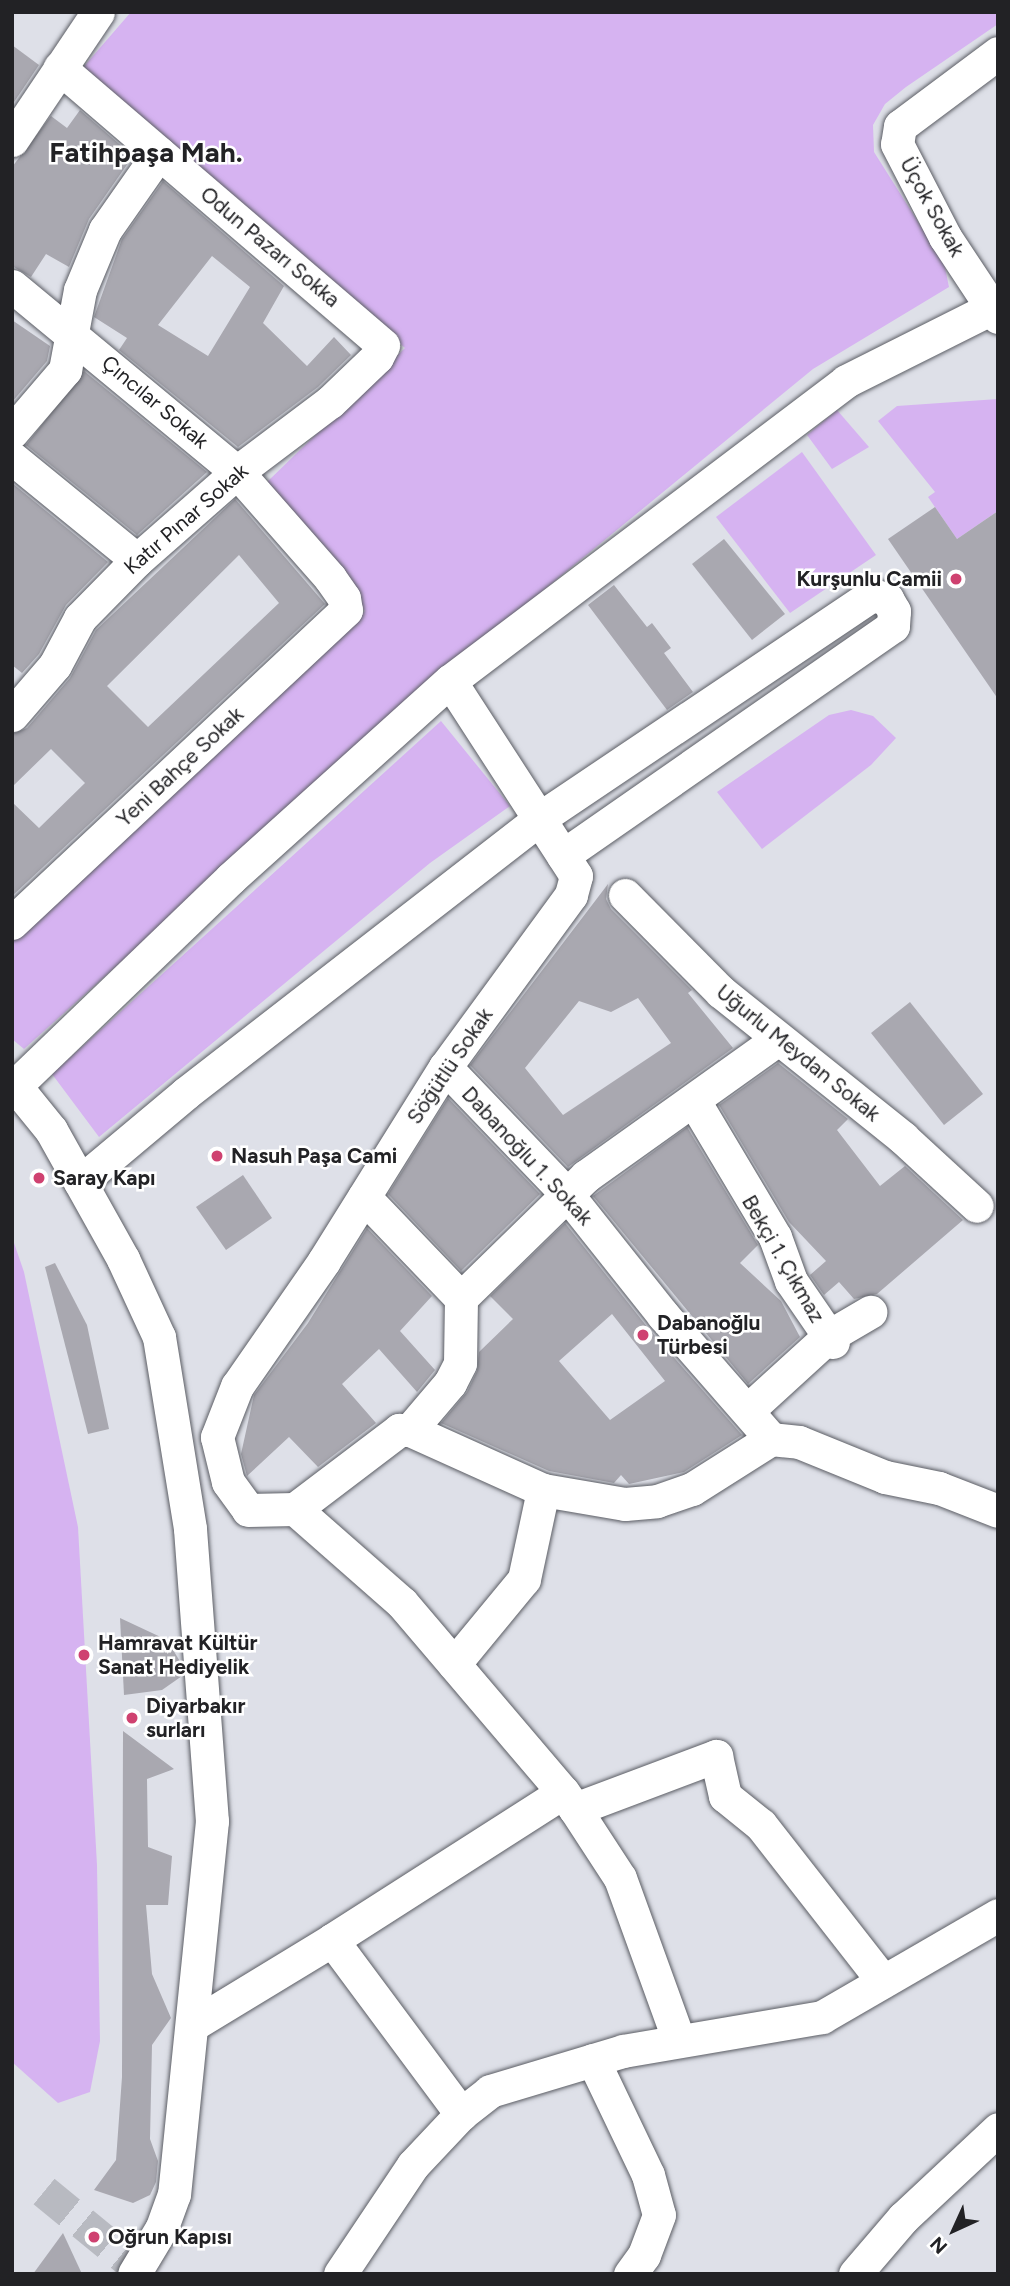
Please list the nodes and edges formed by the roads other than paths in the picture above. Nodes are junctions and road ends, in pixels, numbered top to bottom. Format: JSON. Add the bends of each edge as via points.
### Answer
{"nodes":[{"id":1,"x":98,"y":12,"type":"edge"},
{"id":2,"x":998,"y":53,"type":"edge"},
{"id":3,"x":60,"y":68,"type":"junction"},
{"id":4,"x":22,"y":102,"type":"edge"},
{"id":5,"x":12,"y":140,"type":"edge"},
{"id":6,"x":159,"y":153,"type":"junction"},
{"id":7,"x":12,"y":286,"type":"edge"},
{"id":8,"x":995,"y":313,"type":"edge"},
{"id":9,"x":72,"y":333,"type":"junction"},
{"id":10,"x":383,"y":345,"type":"joint"},
{"id":11,"x":12,"y":432,"type":"edge"},
{"id":12,"x":12,"y":458,"type":"edge"},
{"id":13,"x":237,"y":472,"type":"junction"},
{"id":14,"x":137,"y":560,"type":"junction"},
{"id":15,"x":346,"y":610,"type":"joint"},
{"id":16,"x":450,"y":681,"type":"junction"},
{"id":17,"x":12,"y":715,"type":"edge"},
{"id":18,"x":540,"y":818,"type":"junction"},
{"id":19,"x":570,"y":865,"type":"junction"},
{"id":20,"x":625,"y":895,"type":"dead end"},
{"id":21,"x":12,"y":923,"type":"edge"},
{"id":22,"x":778,"y":1039,"type":"junction"},
{"id":23,"x":445,"y":1067,"type":"junction"},
{"id":24,"x":14,"y":1083,"type":"edge"},
{"id":25,"x":694,"y":1101,"type":"junction"},
{"id":26,"x":80,"y":1182,"type":"junction"},
{"id":27,"x":566,"y":1193,"type":"junction"},
{"id":28,"x":364,"y":1197,"type":"junction"},
{"id":29,"x":977,"y":1206,"type":"dead end"},
{"id":30,"x":461,"y":1298,"type":"junction"},
{"id":31,"x":870,"y":1312,"type":"dead end"},
{"id":32,"x":831,"y":1339,"type":"junction"},
{"id":33,"x":748,"y":1410,"type":"junction"},
{"id":34,"x":410,"y":1430,"type":"junction"},
{"id":35,"x":771,"y":1439,"type":"junction"},
{"id":36,"x":543,"y":1490,"type":"junction"},
{"id":37,"x":295,"y":1509,"type":"junction"},
{"id":38,"x":998,"y":1511,"type":"edge"},
{"id":39,"x":454,"y":1664,"type":"junction"},
{"id":40,"x":569,"y":1800,"type":"junction"},
{"id":41,"x":998,"y":1915,"type":"edge"},
{"id":42,"x":332,"y":1940,"type":"junction"},
{"id":43,"x":883,"y":1981,"type":"junction"},
{"id":44,"x":194,"y":2024,"type":"junction"},
{"id":45,"x":679,"y":2041,"type":"junction"},
{"id":46,"x":593,"y":2060,"type":"junction"},
{"id":47,"x":461,"y":2114,"type":"junction"},
{"id":48,"x":998,"y":2129,"type":"edge"},
{"id":49,"x":140,"y":2272,"type":"edge"},
{"id":50,"x":340,"y":2274,"type":"edge"},
{"id":51,"x":630,"y":2274,"type":"edge"},
{"id":52,"x":855,"y":2274,"type":"edge"}],
"edges":[{"from":1,"to":3,"type":"street"},
{"from":2,"to":8,"type":"street","name":"Üçok Sokak","via":[[900,126],[897,144],[945,237]]},
{"from":3,"to":4,"type":"street"},
{"from":3,"to":6,"type":"street","name":"Odun Pazarı Sokka"},
{"from":4,"to":5,"type":"street"},
{"from":6,"to":9,"type":"street","via":[[105,230],[80,290]]},
{"from":6,"to":10,"type":"street","name":"Odun Pazarı Sokka"},
{"from":7,"to":9,"type":"street","name":"Çıncılar Sokak"},
{"from":8,"to":16,"type":"street","via":[[846,381]]},
{"from":9,"to":11,"type":"street","via":[[65,370]]},
{"from":9,"to":13,"type":"street","name":"Çıncılar Sokak"},
{"from":10,"to":13,"type":"street","name":"Katır Pınar Sokak","via":[[377,357],[330,402]]},
{"from":12,"to":14,"type":"street"},
{"from":13,"to":14,"type":"street","name":"Katır Pınar Sokak"},
{"from":13,"to":15,"type":"street","name":"Çıncılar Sokak","via":[[330,578],[344,598]]},
{"from":14,"to":17,"type":"street","name":"Katır Pınar Sokak","via":[[80,618],[55,665]]},
{"from":15,"to":21,"type":"street","name":"Yeni Bahçe Sokak"},
{"from":16,"to":18,"type":"street"},
{"from":16,"to":24,"type":"street","via":[[231,877]]},
{"from":18,"to":19,"type":"street"},
{"from":18,"to":19,"type":"street","via":[[872,595],[887,598],[894,611],[893,626]]},
{"from":18,"to":26,"type":"street","via":[[186,1093]]},
{"from":19,"to":23,"type":"street","name":"Söğütlü Sokak","via":[[571,895]]},
{"from":20,"to":22,"type":"street","name":"Uğurlu Meydan Sokak","via":[[721,992]]},
{"from":22,"to":25,"type":"street"},
{"from":22,"to":29,"type":"street","name":"Uğurlu Meydan Sokak","via":[[903,1138]]},
{"from":23,"to":27,"type":"street","name":"Dabanoğlu 1. Sokak"},
{"from":23,"to":28,"type":"street","name":"Söğütlü Sokak"},
{"from":24,"to":26,"type":"street","via":[[51,1130]]},
{"from":25,"to":27,"type":"street"},
{"from":25,"to":32,"type":"street","name":"Bekçi 1. Çıkmaz","via":[[775,1237],[796,1290]]},
{"from":26,"to":44,"type":"street","via":[[159,1338],[190,1529],[212,1821]]},
{"from":27,"to":30,"type":"street"},
{"from":27,"to":33,"type":"street","name":"Dabanoğlu 1. Sokak","via":[[663,1315]]},
{"from":28,"to":30,"type":"street"},
{"from":28,"to":37,"type":"street","name":"Söğütlü Sokak","via":[[237,1385],[217,1437],[228,1482],[248,1510]]},
{"from":30,"to":34,"type":"street","via":[[460,1363],[450,1383]]},
{"from":31,"to":32,"type":"street"},
{"from":32,"to":33,"type":"street"},
{"from":33,"to":35,"type":"street","name":"Dabanoğlu 1. Sokak"},
{"from":34,"to":36,"type":"street"},
{"from":34,"to":37,"type":"street","via":[[399,1430],[379,1443]]},
{"from":35,"to":36,"type":"street","via":[[721,1474],[657,1501],[625,1504]]},
{"from":35,"to":38,"type":"street","via":[[799,1442],[885,1477],[939,1488]]},
{"from":36,"to":39,"type":"street","via":[[524,1579]]},
{"from":37,"to":39,"type":"street","via":[[401,1602]]},
{"from":39,"to":40,"type":"street"},
{"from":40,"to":42,"type":"street"},
{"from":40,"to":43,"type":"street","via":[[716,1756],[725,1796],[761,1825]]},
{"from":40,"to":45,"type":"street","via":[[620,1878]]},
{"from":41,"to":43,"type":"street"},
{"from":42,"to":44,"type":"street"},
{"from":42,"to":47,"type":"street"},
{"from":43,"to":45,"type":"street","via":[[822,2017]]},
{"from":44,"to":49,"type":"street","via":[[174,2193]]},
{"from":45,"to":46,"type":"street"},
{"from":46,"to":47,"type":"street","via":[[490,2091]]},
{"from":46,"to":51,"type":"street","via":[[648,2175],[659,2215],[644,2255]]},
{"from":47,"to":50,"type":"street","via":[[413,2165]]},
{"from":48,"to":52,"type":"street","via":[[903,2218]]}]}
